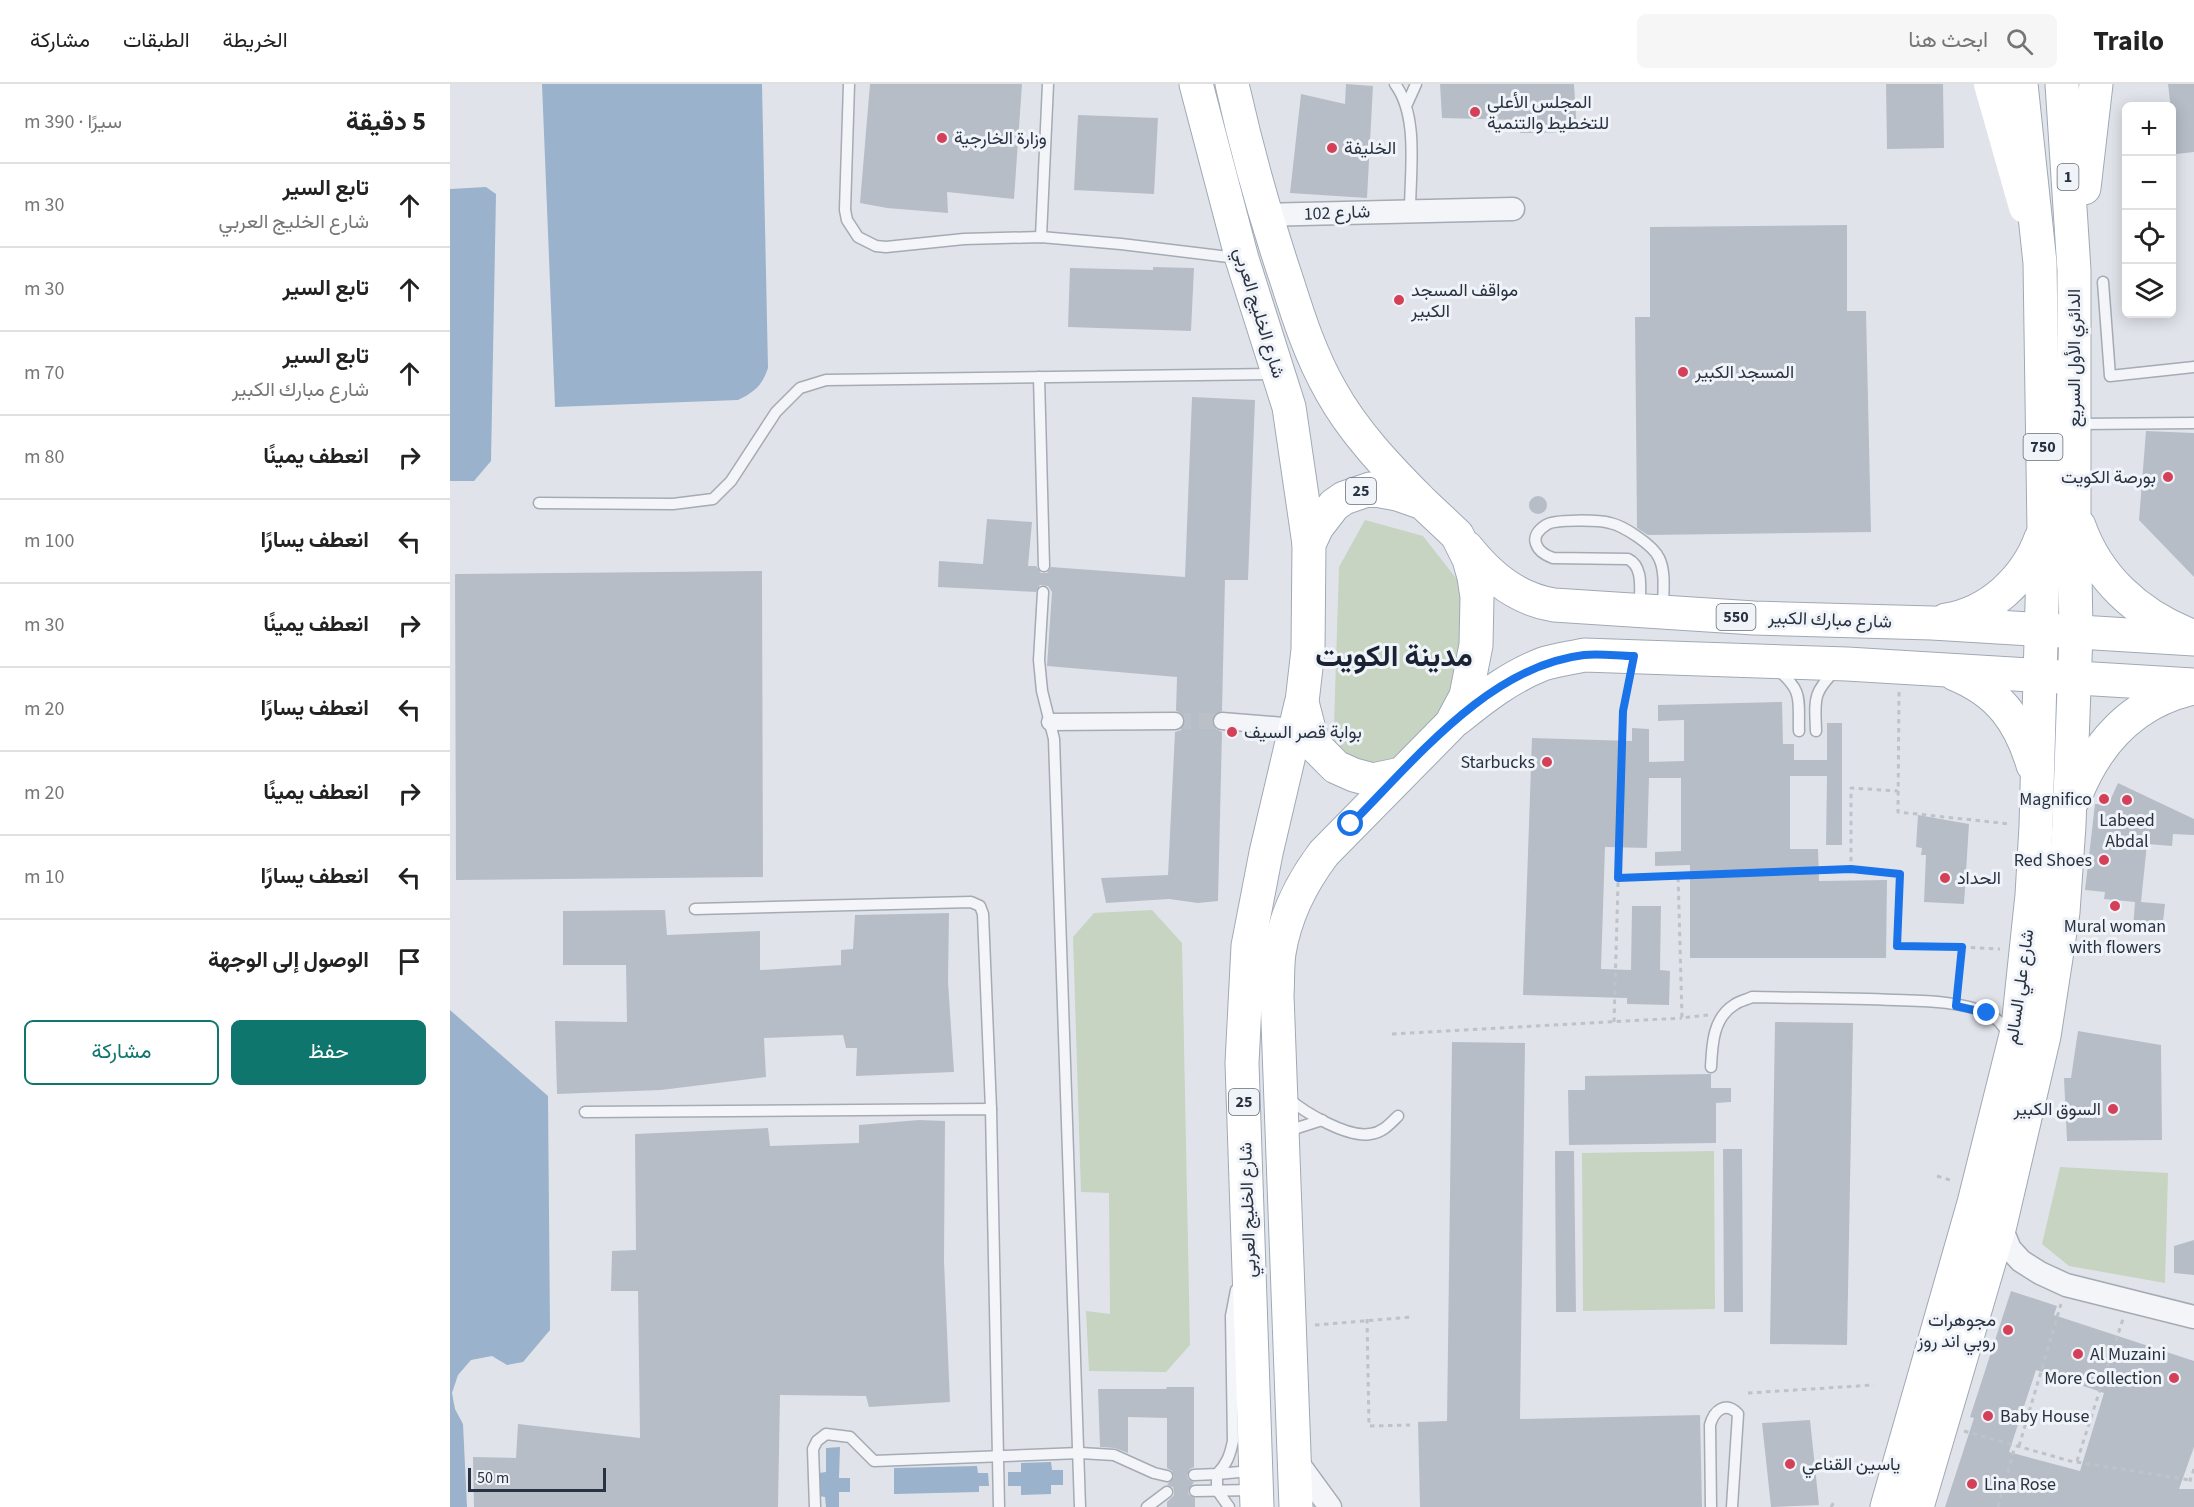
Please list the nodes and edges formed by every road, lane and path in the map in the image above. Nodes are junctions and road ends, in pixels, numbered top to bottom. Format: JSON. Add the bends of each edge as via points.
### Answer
{"nodes":[{"id":1,"x":849,"y":84,"type":"edge"},
{"id":2,"x":1048,"y":84,"type":"edge"},
{"id":3,"x":1196,"y":84,"type":"edge"},
{"id":4,"x":1232,"y":84,"type":"edge"},
{"id":5,"x":1395,"y":84,"type":"edge"},
{"id":6,"x":1416,"y":84,"type":"edge"},
{"id":7,"x":1990,"y":84,"type":"edge"},
{"id":8,"x":2021,"y":84,"type":"edge"},
{"id":9,"x":2062,"y":84,"type":"edge"},
{"id":10,"x":2096,"y":84,"type":"edge"},
{"id":11,"x":1407,"y":104,"type":"junction"},
{"id":12,"x":1513,"y":208,"type":"dead end"},
{"id":13,"x":1410,"y":211,"type":"junction"},
{"id":14,"x":1264,"y":215,"type":"junction"},
{"id":15,"x":1041,"y":237,"type":"junction"},
{"id":16,"x":1242,"y":259,"type":"junction"},
{"id":17,"x":2040,"y":263,"type":"junction"},
{"id":18,"x":2089,"y":276,"type":"junction"},
{"id":19,"x":2194,"y":367,"type":"edge"},
{"id":20,"x":1278,"y":374,"type":"junction"},
{"id":21,"x":1039,"y":377,"type":"junction"},
{"id":22,"x":2194,"y":423,"type":"edge"},
{"id":23,"x":2074,"y":424,"type":"junction"},
{"id":24,"x":539,"y":503,"type":"dead end"},
{"id":25,"x":1423,"y":503,"type":"junction"},
{"id":26,"x":2074,"y":512,"type":"junction"},
{"id":27,"x":2044,"y":531,"type":"junction"},
{"id":28,"x":1457,"y":535,"type":"junction"},
{"id":29,"x":1309,"y":544,"type":"junction"},
{"id":30,"x":1044,"y":566,"type":"dead end"},
{"id":31,"x":1042,"y":592,"type":"dead end"},
{"id":32,"x":1651,"y":612,"type":"junction"},
{"id":33,"x":1754,"y":618,"type":"junction"},
{"id":34,"x":1932,"y":623,"type":"junction"},
{"id":35,"x":2042,"y":631,"type":"junction"},
{"id":36,"x":2076,"y":633,"type":"junction"},
{"id":37,"x":2194,"y":638,"type":"edge"},
{"id":38,"x":1634,"y":656,"type":"junction"},
{"id":39,"x":1696,"y":658,"type":"junction"},
{"id":40,"x":1755,"y":660,"type":"junction"},
{"id":41,"x":1847,"y":664,"type":"junction"},
{"id":42,"x":1900,"y":667,"type":"junction"},
{"id":43,"x":1945,"y":670,"type":"junction"},
{"id":44,"x":2041,"y":675,"type":"junction"},
{"id":45,"x":2075,"y":676,"type":"junction"},
{"id":46,"x":2194,"y":686,"type":"edge"},
{"id":47,"x":1299,"y":715,"type":"junction"},
{"id":48,"x":1175,"y":721,"type":"tunnel mouth"},
{"id":49,"x":1222,"y":721,"type":"tunnel mouth"},
{"id":50,"x":1050,"y":722,"type":"junction"},
{"id":51,"x":1451,"y":724,"type":"junction"},
{"id":52,"x":1799,"y":731,"type":"dead end"},
{"id":53,"x":1816,"y":731,"type":"dead end"},
{"id":54,"x":1401,"y":774,"type":"junction"},
{"id":55,"x":1898,"y":791,"type":"junction"},
{"id":56,"x":2036,"y":811,"type":"junction"},
{"id":57,"x":2069,"y":825,"type":"junction"},
{"id":58,"x":1851,"y":869,"type":"junction"},
{"id":59,"x":1678,"y":874,"type":"junction"},
{"id":60,"x":1618,"y":878,"type":"junction"},
{"id":61,"x":695,"y":909,"type":"dead end"},
{"id":62,"x":1962,"y":947,"type":"junction"},
{"id":63,"x":2025,"y":951,"type":"junction"},
{"id":64,"x":1956,"y":1006,"type":"junction"},
{"id":65,"x":1725,"y":1014,"type":"junction"},
{"id":66,"x":1682,"y":1018,"type":"junction"},
{"id":67,"x":1614,"y":1022,"type":"junction"},
{"id":68,"x":1392,"y":1034,"type":"dead end"},
{"id":69,"x":2012,"y":1049,"type":"junction"},
{"id":70,"x":1711,"y":1067,"type":"dead end"},
{"id":71,"x":1281,"y":1092,"type":"junction"},
{"id":72,"x":991,"y":1109,"type":"junction"},
{"id":73,"x":585,"y":1112,"type":"dead end"},
{"id":74,"x":1398,"y":1116,"type":"dead end"},
{"id":75,"x":1322,"y":1120,"type":"junction"},
{"id":76,"x":1282,"y":1144,"type":"junction"},
{"id":77,"x":2000,"y":1225,"type":"junction"},
{"id":78,"x":1249,"y":1231,"type":"junction"},
{"id":79,"x":2066,"y":1285,"type":"junction"},
{"id":80,"x":2129,"y":1300,"type":"junction"},
{"id":81,"x":1412,"y":1317,"type":"dead end"},
{"id":82,"x":2194,"y":1317,"type":"edge"},
{"id":83,"x":1367,"y":1319,"type":"junction"},
{"id":84,"x":1291,"y":1328,"type":"junction"},
{"id":85,"x":1874,"y":1385,"type":"dead end"},
{"id":86,"x":1748,"y":1394,"type":"dead end"},
{"id":87,"x":1942,"y":1424,"type":"junction"},
{"id":88,"x":1410,"y":1425,"type":"dead end"},
{"id":89,"x":2017,"y":1446,"type":"junction"},
{"id":90,"x":1080,"y":1454,"type":"junction"},
{"id":91,"x":1000,"y":1457,"type":"junction"},
{"id":92,"x":1295,"y":1459,"type":"junction"},
{"id":93,"x":2077,"y":1462,"type":"junction"},
{"id":94,"x":2194,"y":1469,"type":"edge"},
{"id":95,"x":1217,"y":1474,"type":"junction"},
{"id":96,"x":1194,"y":1475,"type":"dead end"},
{"id":97,"x":1167,"y":1476,"type":"dead end"},
{"id":98,"x":2192,"y":1481,"type":"edge"},
{"id":99,"x":1257,"y":1489,"type":"edge"},
{"id":100,"x":1217,"y":1490,"type":"junction"},
{"id":101,"x":1195,"y":1491,"type":"dead end"},
{"id":102,"x":1167,"y":1492,"type":"dead end"},
{"id":103,"x":1834,"y":1502,"type":"dead end"},
{"id":104,"x":815,"y":1507,"type":"edge"},
{"id":105,"x":999,"y":1507,"type":"edge"},
{"id":106,"x":1080,"y":1507,"type":"edge"},
{"id":107,"x":1147,"y":1507,"type":"edge"},
{"id":108,"x":1229,"y":1507,"type":"edge"},
{"id":109,"x":1296,"y":1507,"type":"edge"},
{"id":110,"x":1330,"y":1507,"type":"edge"},
{"id":111,"x":1711,"y":1507,"type":"edge"},
{"id":112,"x":1732,"y":1507,"type":"edge"},
{"id":113,"x":1831,"y":1507,"type":"edge"},
{"id":114,"x":1887,"y":1507,"type":"edge"},
{"id":115,"x":1917,"y":1507,"type":"edge"},
{"id":116,"x":1998,"y":1507,"type":"edge"}],
"edges":[{"from":1,"to":15,"type":"lane","via":[[845,210],[858,237],[886,247]]},
{"from":2,"to":15,"type":"lane"},
{"from":3,"to":16,"type":"main road","name":"شارع الخليج العربي","number":"25"},
{"from":4,"to":14,"type":"main road","name":"شارع الخليج العربي","number":"25"},
{"from":5,"to":11,"type":"lane"},
{"from":6,"to":11,"type":"lane"},
{"from":7,"to":17,"type":"main road","name":"الدائري الأول السريع","number":"750"},
{"from":8,"to":17,"type":"main road","name":"الدائري الأول السريع","number":"1"},
{"from":9,"to":18,"type":"main road","name":"الدائري الأول السريع","number":"1"},
{"from":10,"to":18,"type":"main road"},
{"from":11,"to":13,"type":"lane","via":[[1411,125]]},
{"from":12,"to":13,"type":"street","name":"شارع 102"},
{"from":13,"to":14,"type":"street","name":"شارع 102"},
{"from":14,"to":25,"type":"main road","name":"شارع الخليج العربي","number":"25","via":[[1309,346],[1331,392],[1355,427]]},
{"from":15,"to":16,"type":"lane"},
{"from":16,"to":20,"type":"main road","name":"شارع الخليج العربي","number":"25"},
{"from":17,"to":27,"type":"main road","name":"الدائري الأول السريع","number":"750"},
{"from":18,"to":19,"type":"lane","via":[[2110,376]]},
{"from":18,"to":23,"type":"main road","name":"الدائري الأول السريع","number":"750"},
{"from":20,"to":21,"type":"lane"},
{"from":20,"to":29,"type":"main road","name":"شارع الخليج العربي","number":"25","via":[[1289,407]]},
{"from":21,"to":24,"type":"lane","via":[[826,380],[800,388],[776,412],[731,481],[713,499],[673,504]]},
{"from":21,"to":30,"type":"lane"},
{"from":22,"to":23,"type":"lane"},
{"from":23,"to":26,"type":"main road","name":"الدائري الأول السريع","number":"750"},
{"from":25,"to":28,"type":"main road","number":"25"},
{"from":25,"to":29,"type":"main road","number":"25","via":[[1387,491],[1359,492],[1334,505]]},
{"from":26,"to":36,"type":"main road","name":"الدائري الأول السريع","number":"750"},
{"from":26,"to":37,"type":"main road","via":[[2099,567],[2120,592],[2153,618]]},
{"from":27,"to":34,"type":"main road","via":[[2025,570],[2002,594],[1974,612]]},
{"from":27,"to":35,"type":"main road","name":"الدائري الأول السريع","number":"750"},
{"from":28,"to":32,"type":"main road","name":"شارع مبارك الكبير","number":"550","via":[[1498,581],[1533,600]]},
{"from":28,"to":51,"type":"main road","number":"25","via":[[1474,577],[1477,623],[1466,696]]},
{"from":29,"to":47,"type":"main road","number":"25","via":[[1308,650]]},
{"from":31,"to":50,"type":"lane","via":[[1039,660]]},
{"from":32,"to":32,"type":"lane","via":[[1663,580],[1659,558],[1641,540],[1609,522],[1557,521],[1539,531],[1535,540],[1538,550],[1553,558],[1634,562]]},
{"from":32,"to":33,"type":"main road","name":"شارع مبارك الكبير","number":"550"},
{"from":33,"to":34,"type":"main road","name":"شارع مبارك الكبير","number":"550"},
{"from":33,"to":39,"type":"main road","via":[[1677,623],[1669,629],[1668,645]]},
{"from":34,"to":35,"type":"main road","name":"شارع مبارك الكبير","number":"550"},
{"from":35,"to":36,"type":"main road","name":"شارع مبارك الكبير","number":"550"},
{"from":35,"to":44,"type":"main road","name":"شارع علي السالم"},
{"from":36,"to":37,"type":"main road","name":"شارع مبارك الكبير","number":"550"},
{"from":36,"to":45,"type":"main road","name":"شارع علي السالم"},
{"from":38,"to":39,"type":"main road"},
{"from":38,"to":51,"type":"main road","via":[[1584,655],[1545,664],[1494,689]]},
{"from":38,"to":60,"type":"path","via":[[1623,711]]},
{"from":39,"to":40,"type":"main road"},
{"from":40,"to":41,"type":"main road"},
{"from":40,"to":52,"type":"lane","via":[[1777,669],[1798,692]]},
{"from":41,"to":42,"type":"main road"},
{"from":41,"to":53,"type":"lane","via":[[1836,670],[1817,693]]},
{"from":42,"to":43,"type":"main road"},
{"from":42,"to":55,"type":"path"},
{"from":43,"to":44,"type":"main road"},
{"from":43,"to":56,"type":"main road","via":[[1994,696],[2012,717],[2032,759]]},
{"from":44,"to":45,"type":"main road"},
{"from":44,"to":56,"type":"main road","name":"شارع علي السالم"},
{"from":45,"to":46,"type":"main road"},
{"from":45,"to":57,"type":"main road","name":"شارع علي السالم"},
{"from":46,"to":57,"type":"main road","via":[[2146,705],[2103,744],[2075,796]]},
{"from":47,"to":49,"type":"street"},
{"from":47,"to":54,"type":"main road","number":"25","via":[[1316,747],[1336,767],[1373,780]]},
{"from":47,"to":78,"type":"main road","name":"شارع الخليج العربي","number":"25","via":[[1248,946],[1242,1063]]},
{"from":48,"to":50,"type":"street"},
{"from":50,"to":90,"type":"lane","via":[[1054,739]]},
{"from":51,"to":54,"type":"main road","number":"25"},
{"from":54,"to":71,"type":"main road","name":"شارع الخليج العربي","number":"25","via":[[1324,853],[1293,903],[1279,953]]},
{"from":55,"to":56,"type":"path","via":[[1898,812]]},
{"from":55,"to":58,"type":"path","via":[[1851,789]]},
{"from":56,"to":63,"type":"main road","name":"شارع علي السالم"},
{"from":57,"to":77,"type":"main road","name":"شارع علي السالم","via":[[2063,912],[2048,1015]]},
{"from":58,"to":59,"type":"path"},
{"from":58,"to":62,"type":"path","via":[[1900,874],[1897,946]]},
{"from":59,"to":60,"type":"path"},
{"from":59,"to":66,"type":"path"},
{"from":60,"to":67,"type":"path"},
{"from":61,"to":72,"type":"lane","via":[[971,902],[980,906]]},
{"from":62,"to":63,"type":"path"},
{"from":62,"to":64,"type":"path"},
{"from":63,"to":69,"type":"main road","name":"شارع علي السالم","via":[[2021,1006]]},
{"from":64,"to":65,"type":"lane","via":[[1874,999],[1752,998],[1734,1005]]},
{"from":64,"to":69,"type":"lane","via":[[1987,1013],[1998,1020]]},
{"from":65,"to":66,"type":"path"},
{"from":65,"to":70,"type":"lane","via":[[1713,1038]]},
{"from":66,"to":67,"type":"path"},
{"from":67,"to":68,"type":"path"},
{"from":69,"to":114,"type":"main road","name":"شارع علي السالم","via":[[1974,1203]]},
{"from":71,"to":75,"type":"lane"},
{"from":71,"to":76,"type":"main road","name":"شارع الخليج العربي","number":"25"},
{"from":72,"to":73,"type":"lane"},
{"from":72,"to":91,"type":"lane"},
{"from":74,"to":75,"type":"lane","via":[[1387,1128],[1372,1134],[1356,1134]]},
{"from":75,"to":76,"type":"lane","via":[[1297,1128]]},
{"from":76,"to":84,"type":"main road","name":"شارع الخليج العربي","number":"25"},
{"from":77,"to":79,"type":"street","via":[[2010,1249],[2021,1261]]},
{"from":77,"to":87,"type":"main road","name":"شارع علي السالم"},
{"from":78,"to":95,"type":"lane","via":[[1231,1316],[1233,1441],[1226,1465]]},
{"from":78,"to":99,"type":"main road","name":"شارع الخليج العربي","number":"25"},
{"from":79,"to":80,"type":"street"},
{"from":79,"to":89,"type":"path"},
{"from":80,"to":82,"type":"street"},
{"from":80,"to":93,"type":"path"},
{"from":81,"to":83,"type":"path"},
{"from":83,"to":84,"type":"path"},
{"from":83,"to":88,"type":"path","via":[[1369,1426]]},
{"from":84,"to":92,"type":"main road","name":"شارع الخليج العربي","number":"25"},
{"from":85,"to":86,"type":"path"},
{"from":87,"to":89,"type":"path"},
{"from":87,"to":115,"type":"main road","name":"شارع علي السالم"},
{"from":89,"to":93,"type":"path"},
{"from":89,"to":116,"type":"path"},
{"from":90,"to":91,"type":"lane"},
{"from":90,"to":97,"type":"lane","via":[[1114,1455]]},
{"from":90,"to":106,"type":"lane"},
{"from":91,"to":104,"type":"lane","via":[[874,1461],[850,1437],[826,1434],[813,1449]]},
{"from":91,"to":105,"type":"lane"},
{"from":92,"to":109,"type":"main road","name":"شارع الخليج العربي","number":"25"},
{"from":92,"to":110,"type":"street"},
{"from":93,"to":98,"type":"path"},
{"from":94,"to":98,"type":"path"},
{"from":95,"to":96,"type":"lane"},
{"from":95,"to":99,"type":"lane"},
{"from":95,"to":100,"type":"lane"},
{"from":99,"to":100,"type":"lane"},
{"from":100,"to":101,"type":"lane"},
{"from":100,"to":108,"type":"lane"},
{"from":102,"to":107,"type":"lane"},
{"from":103,"to":113,"type":"path"},
{"from":111,"to":112,"type":"lane","via":[[1710,1425],[1724,1407],[1738,1414]]}]}
